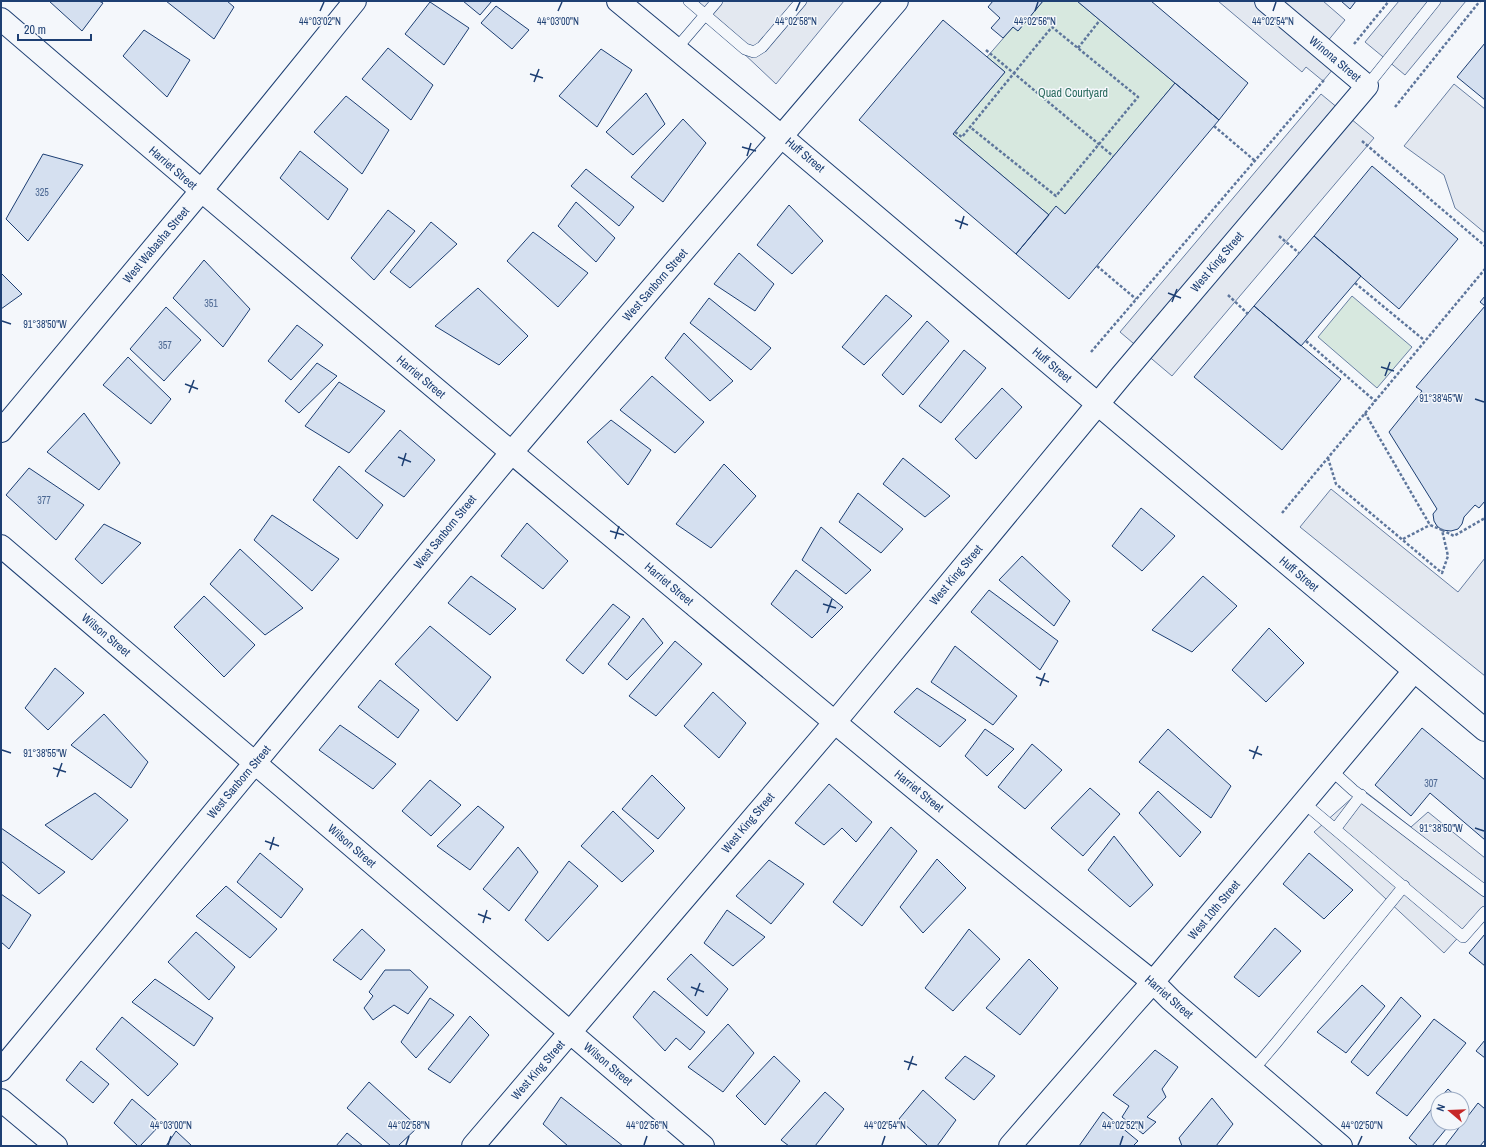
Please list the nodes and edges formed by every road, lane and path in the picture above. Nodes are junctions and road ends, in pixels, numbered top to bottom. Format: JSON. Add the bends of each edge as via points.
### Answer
{"nodes":[{"id":1,"x":355,"y":1,"type":"edge"},
{"id":2,"x":618,"y":1,"type":"edge"},
{"id":3,"x":689,"y":1,"type":"edge"},
{"id":4,"x":717,"y":1,"type":"edge"},
{"id":5,"x":801,"y":1,"type":"edge"},
{"id":6,"x":897,"y":1,"type":"edge"},
{"id":7,"x":1266,"y":1,"type":"edge"},
{"id":8,"x":1390,"y":1,"type":"edge"},
{"id":9,"x":1435,"y":1,"type":"edge"},
{"id":10,"x":1480,"y":1,"type":"edge"},
{"id":11,"x":704,"y":15,"type":"junction"},
{"id":12,"x":1,"y":19,"type":"edge"},
{"id":13,"x":1100,"y":20,"type":"dead end"},
{"id":14,"x":1078,"y":48,"type":"junction"},
{"id":15,"x":676,"y":49,"type":"junction"},
{"id":16,"x":986,"y":50,"type":"dead end"},
{"id":17,"x":1339,"y":62,"type":"junction"},
{"id":18,"x":1014,"y":73,"type":"junction"},
{"id":19,"x":1367,"y":86,"type":"junction"},
{"id":20,"x":1395,"y":107,"type":"dead end"},
{"id":21,"x":1214,"y":126,"type":"dead end"},
{"id":22,"x":970,"y":127,"type":"junction"},
{"id":23,"x":955,"y":132,"type":"dead end"},
{"id":24,"x":782,"y":137,"type":"junction"},
{"id":25,"x":1362,"y":141,"type":"dead end"},
{"id":26,"x":1098,"y":144,"type":"junction"},
{"id":27,"x":1114,"y":156,"type":"dead end"},
{"id":28,"x":1254,"y":160,"type":"junction"},
{"id":29,"x":201,"y":191,"type":"junction"},
{"id":30,"x":1279,"y":236,"type":"dead end"},
{"id":31,"x":1485,"y":246,"type":"edge"},
{"id":32,"x":1299,"y":253,"type":"dead end"},
{"id":33,"x":1097,"y":266,"type":"dead end"},
{"id":34,"x":1485,"y":269,"type":"edge"},
{"id":35,"x":1355,"y":283,"type":"dead end"},
{"id":36,"x":1228,"y":295,"type":"dead end"},
{"id":37,"x":1136,"y":299,"type":"junction"},
{"id":38,"x":1248,"y":314,"type":"dead end"},
{"id":39,"x":1424,"y":340,"type":"junction"},
{"id":40,"x":1306,"y":341,"type":"dead end"},
{"id":41,"x":1091,"y":352,"type":"dead end"},
{"id":42,"x":1375,"y":401,"type":"junction"},
{"id":43,"x":1098,"y":404,"type":"junction"},
{"id":44,"x":1365,"y":413,"type":"junction"},
{"id":45,"x":1,"y":431,"type":"edge"},
{"id":46,"x":511,"y":453,"type":"junction"},
{"id":47,"x":1328,"y":458,"type":"junction"},
{"id":48,"x":1282,"y":513,"type":"dead end"},
{"id":49,"x":1485,"y":518,"type":"edge"},
{"id":50,"x":1430,"y":525,"type":"junction"},
{"id":51,"x":1442,"y":530,"type":"junction"},
{"id":52,"x":1403,"y":539,"type":"junction"},
{"id":53,"x":1,"y":546,"type":"edge"},
{"id":54,"x":1414,"y":671,"type":"junction"},
{"id":55,"x":835,"y":722,"type":"junction"},
{"id":56,"x":1485,"y":730,"type":"edge"},
{"id":57,"x":256,"y":763,"type":"junction"},
{"id":58,"x":1331,"y":770,"type":"junction"},
{"id":59,"x":1361,"y":795,"type":"junction"},
{"id":60,"x":1304,"y":803,"type":"junction"},
{"id":61,"x":1336,"y":828,"type":"junction"},
{"id":62,"x":1404,"y":886,"type":"junction"},
{"id":63,"x":1485,"y":891,"type":"edge"},
{"id":64,"x":1485,"y":912,"type":"edge"},
{"id":65,"x":1154,"y":982,"type":"junction"},
{"id":66,"x":570,"y":1033,"type":"junction"},
{"id":67,"x":1,"y":1070,"type":"edge"},
{"id":68,"x":1253,"y":1070,"type":"junction"},
{"id":69,"x":1,"y":1100,"type":"edge"},
{"id":70,"x":56,"y":1146,"type":"edge"},
{"id":71,"x":473,"y":1146,"type":"edge"},
{"id":72,"x":703,"y":1146,"type":"edge"},
{"id":73,"x":1010,"y":1146,"type":"edge"},
{"id":74,"x":1341,"y":1146,"type":"edge"}],
"edges":[{"from":1,"to":29,"type":"street","name":"West Wabasha Street"},
{"from":2,"to":15,"type":"street","name":"Huff Street"},
{"from":3,"to":11,"type":"lane"},
{"from":4,"to":11,"type":"lane"},
{"from":5,"to":11,"type":"lane","via":[[762,48],[754,52],[745,49]]},
{"from":6,"to":24,"type":"street","name":"West Sanborn Street"},
{"from":7,"to":17,"type":"street","name":"Winona Street"},
{"from":8,"to":17,"type":"path"},
{"from":9,"to":19,"type":"lane","name":"West King Street"},
{"from":10,"to":20,"type":"path"},
{"from":11,"to":15,"type":"lane"},
{"from":12,"to":29,"type":"street","name":"Harriet Street"},
{"from":13,"to":14,"type":"path"},
{"from":14,"to":18,"type":"path","via":[[1052,27]]},
{"from":14,"to":26,"type":"path","via":[[1138,97]]},
{"from":15,"to":24,"type":"street","name":"Huff Street"},
{"from":16,"to":18,"type":"path"},
{"from":17,"to":19,"type":"street","name":"Winona Street"},
{"from":17,"to":28,"type":"path"},
{"from":18,"to":22,"type":"path"},
{"from":18,"to":26,"type":"path"},
{"from":19,"to":43,"type":"street","name":"West King Street"},
{"from":21,"to":28,"type":"path"},
{"from":22,"to":23,"type":"path","via":[[962,137]]},
{"from":22,"to":26,"type":"path","via":[[1056,196]]},
{"from":24,"to":43,"type":"street","name":"Huff Street"},
{"from":24,"to":46,"type":"street","name":"West Sanborn Street"},
{"from":25,"to":31,"type":"path"},
{"from":26,"to":27,"type":"path"},
{"from":28,"to":37,"type":"path"},
{"from":29,"to":45,"type":"street","name":"West Wabasha Street"},
{"from":29,"to":46,"type":"street","name":"Harriet Street"},
{"from":30,"to":32,"type":"path"},
{"from":33,"to":37,"type":"path"},
{"from":34,"to":39,"type":"path"},
{"from":35,"to":39,"type":"path"},
{"from":36,"to":38,"type":"path"},
{"from":37,"to":41,"type":"path"},
{"from":39,"to":42,"type":"path"},
{"from":40,"to":42,"type":"path"},
{"from":42,"to":44,"type":"path"},
{"from":43,"to":54,"type":"street","name":"Huff Street"},
{"from":43,"to":55,"type":"street","name":"West King Street"},
{"from":44,"to":47,"type":"path"},
{"from":44,"to":50,"type":"path"},
{"from":46,"to":55,"type":"street","name":"Harriet Street"},
{"from":46,"to":57,"type":"street","name":"West Sanborn Street"},
{"from":47,"to":48,"type":"path"},
{"from":47,"to":52,"type":"path","via":[[1336,484]]},
{"from":49,"to":51,"type":"path","via":[[1454,536]]},
{"from":50,"to":51,"type":"path"},
{"from":50,"to":52,"type":"path"},
{"from":51,"to":52,"type":"path","via":[[1448,556],[1442,573]]},
{"from":53,"to":57,"type":"street","name":"Wilson Street"},
{"from":54,"to":56,"type":"street","name":"Huff Street"},
{"from":54,"to":58,"type":"street","name":"West 10th Street"},
{"from":55,"to":65,"type":"street","name":"Harriet Street"},
{"from":55,"to":66,"type":"street","name":"West King Street"},
{"from":57,"to":66,"type":"street","name":"Wilson Street"},
{"from":57,"to":67,"type":"street","name":"West Sanborn Street"},
{"from":58,"to":59,"type":"lane"},
{"from":58,"to":60,"type":"street","name":"West 10th Street"},
{"from":59,"to":61,"type":"lane"},
{"from":59,"to":63,"type":"lane"},
{"from":60,"to":61,"type":"lane"},
{"from":60,"to":65,"type":"street","name":"West 10th Street"},
{"from":61,"to":62,"type":"lane"},
{"from":62,"to":64,"type":"lane","via":[[1462,937]]},
{"from":62,"to":68,"type":"lane"},
{"from":65,"to":68,"type":"street","name":"Harriet Street"},
{"from":65,"to":73,"type":"street","name":"West 10th Street"},
{"from":66,"to":71,"type":"street","name":"West King Street"},
{"from":66,"to":72,"type":"street","name":"Wilson Street"},
{"from":68,"to":74,"type":"street","name":"Harriet Street"},
{"from":69,"to":70,"type":"street"}]}
